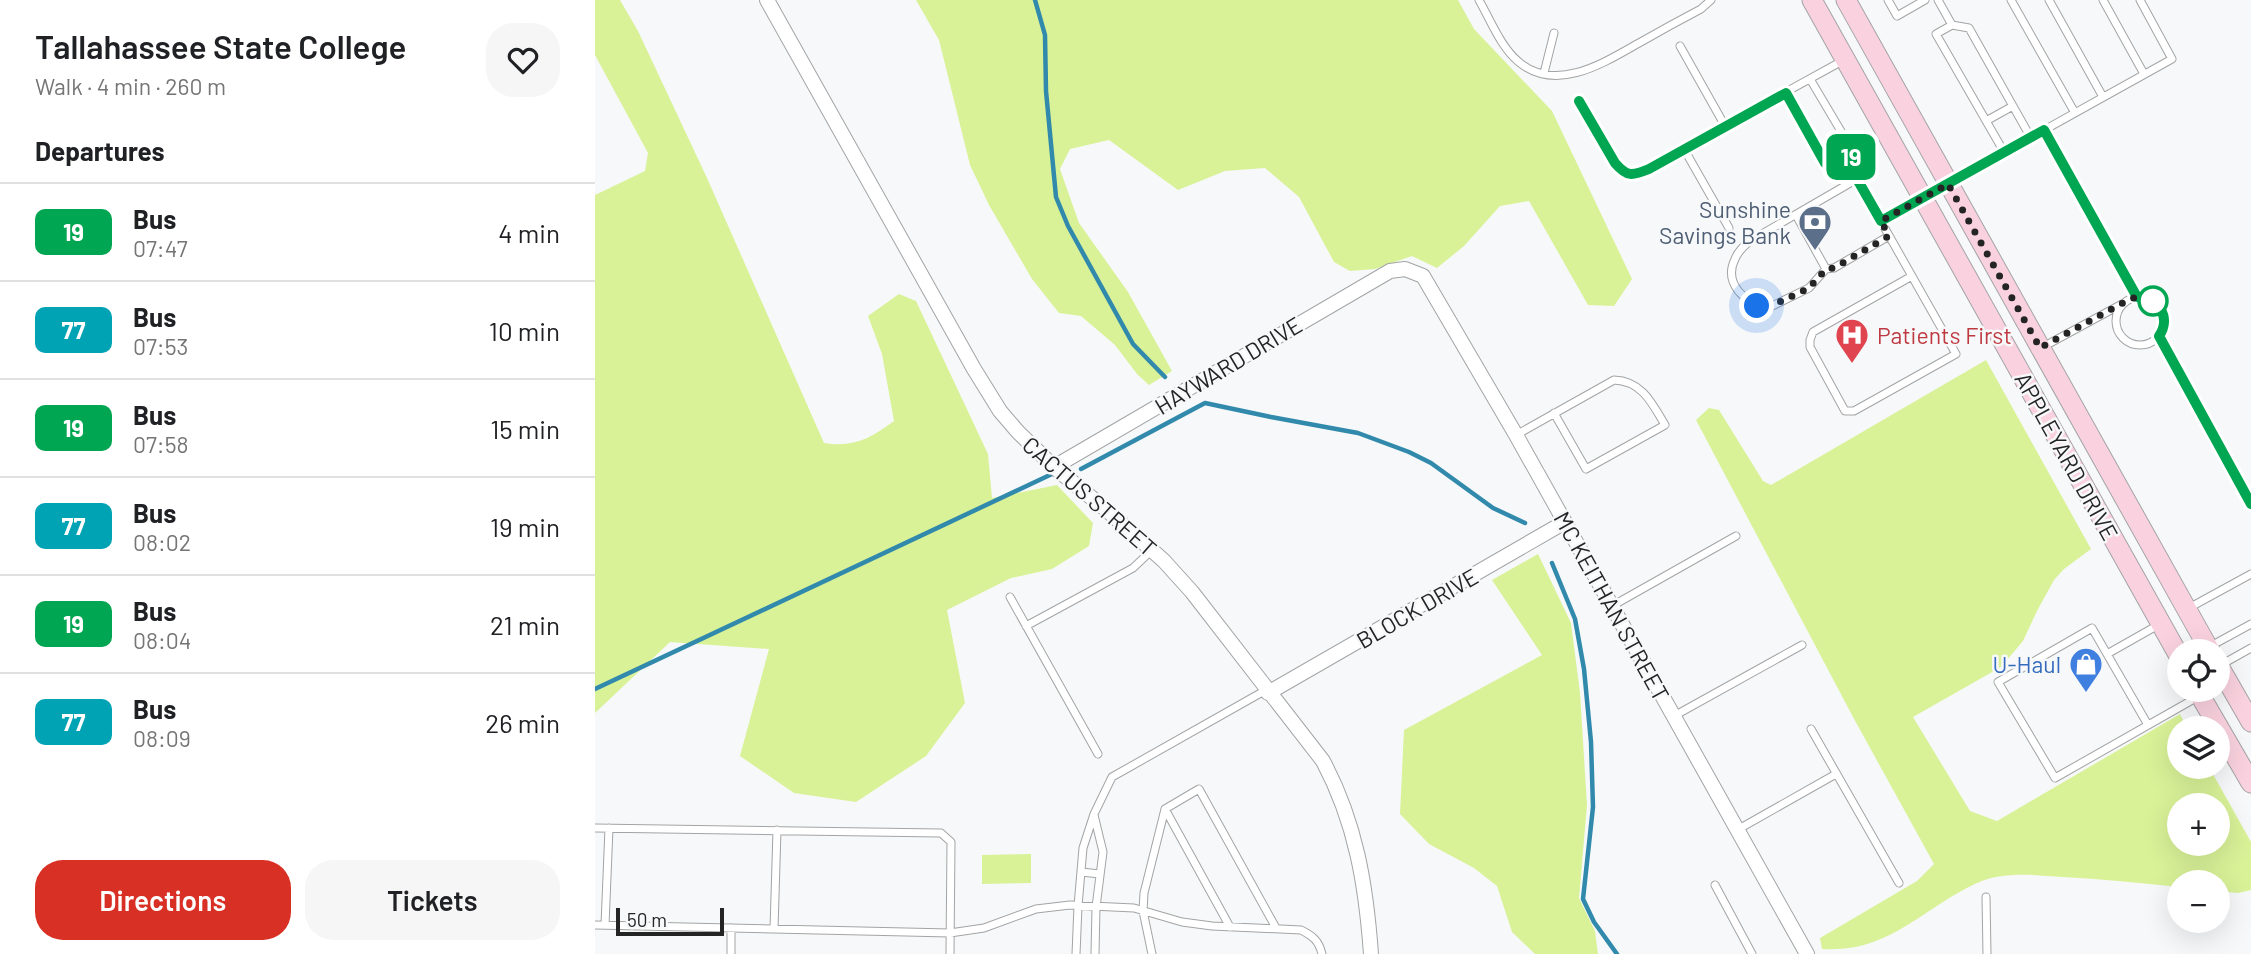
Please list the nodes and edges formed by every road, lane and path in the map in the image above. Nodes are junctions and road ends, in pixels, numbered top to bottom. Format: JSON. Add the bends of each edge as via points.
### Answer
{"nodes":[{"id":1,"x":767,"y":0,"type":"edge"},
{"id":2,"x":1479,"y":0,"type":"edge"},
{"id":3,"x":1812,"y":0,"type":"edge"},
{"id":4,"x":1846,"y":0,"type":"edge"},
{"id":5,"x":1888,"y":0,"type":"edge"},
{"id":6,"x":1925,"y":0,"type":"edge"},
{"id":7,"x":1938,"y":0,"type":"edge"},
{"id":8,"x":2011,"y":0,"type":"edge"},
{"id":9,"x":2049,"y":0,"type":"edge"},
{"id":10,"x":2103,"y":0,"type":"edge"},
{"id":11,"x":2140,"y":0,"type":"edge"},
{"id":12,"x":1709,"y":1,"type":"edge"},
{"id":13,"x":1952,"y":25,"type":"junction"},
{"id":14,"x":1555,"y":33,"type":"dead end"},
{"id":15,"x":1680,"y":46,"type":"dead end"},
{"id":16,"x":1846,"y":59,"type":"junction"},
{"id":17,"x":1544,"y":73,"type":"junction"},
{"id":18,"x":2144,"y":74,"type":"junction"},
{"id":19,"x":1810,"y":79,"type":"junction"},
{"id":20,"x":1786,"y":93,"type":"junction"},
{"id":21,"x":2103,"y":97,"type":"junction"},
{"id":22,"x":1579,"y":101,"type":"dead end"},
{"id":23,"x":2013,"y":106,"type":"junction"},
{"id":24,"x":2075,"y":113,"type":"junction"},
{"id":25,"x":1986,"y":121,"type":"junction"},
{"id":26,"x":1725,"y":126,"type":"junction"},
{"id":27,"x":2044,"y":130,"type":"junction"},
{"id":28,"x":2031,"y":138,"type":"junction"},
{"id":29,"x":1684,"y":149,"type":"junction"},
{"id":30,"x":2004,"y":152,"type":"junction"},
{"id":31,"x":1851,"y":157,"type":"junction"},
{"id":32,"x":1857,"y":179,"type":"junction"},
{"id":33,"x":1948,"y":184,"type":"junction"},
{"id":34,"x":1923,"y":198,"type":"junction"},
{"id":35,"x":1796,"y":215,"type":"junction"},
{"id":36,"x":1881,"y":221,"type":"junction"},
{"id":37,"x":1729,"y":228,"type":"dead end"},
{"id":38,"x":1889,"y":236,"type":"junction"},
{"id":39,"x":1405,"y":269,"type":"joint"},
{"id":40,"x":1826,"y":269,"type":"junction"},
{"id":41,"x":1912,"y":276,"type":"junction"},
{"id":42,"x":2137,"y":297,"type":"junction"},
{"id":43,"x":2125,"y":302,"type":"junction"},
{"id":44,"x":2159,"y":336,"type":"junction"},
{"id":45,"x":2040,"y":348,"type":"junction"},
{"id":46,"x":1554,"y":413,"type":"junction"},
{"id":47,"x":1516,"y":435,"type":"junction"},
{"id":48,"x":1054,"y":467,"type":"junction"},
{"id":49,"x":2251,"y":504,"type":"edge"},
{"id":50,"x":1565,"y":523,"type":"junction"},
{"id":51,"x":1736,"y":536,"type":"dead end"},
{"id":52,"x":1153,"y":550,"type":"junction"},
{"id":53,"x":2251,"y":575,"type":"edge"},
{"id":54,"x":1010,"y":597,"type":"dead end"},
{"id":55,"x":1612,"y":606,"type":"junction"},
{"id":56,"x":2186,"y":610,"type":"junction"},
{"id":57,"x":2161,"y":624,"type":"junction"},
{"id":58,"x":2251,"y":624,"type":"edge"},
{"id":59,"x":1026,"y":625,"type":"junction"},
{"id":60,"x":2169,"y":639,"type":"edge"},
{"id":61,"x":2198,"y":639,"type":"edge"},
{"id":62,"x":1802,"y":645,"type":"dead end"},
{"id":63,"x":2251,"y":648,"type":"edge"},
{"id":64,"x":2230,"y":650,"type":"edge"},
{"id":65,"x":2107,"y":654,"type":"junction"},
{"id":66,"x":2230,"y":661,"type":"edge"},
{"id":67,"x":1267,"y":692,"type":"junction"},
{"id":68,"x":2230,"y":695,"type":"edge"},
{"id":69,"x":2176,"y":702,"type":"edge"},
{"id":70,"x":2223,"y":702,"type":"edge"},
{"id":71,"x":1673,"y":716,"type":"junction"},
{"id":72,"x":2251,"y":722,"type":"edge"},
{"id":73,"x":2148,"y":725,"type":"junction"},
{"id":74,"x":1811,"y":729,"type":"dead end"},
{"id":75,"x":1098,"y":754,"type":"dead end"},
{"id":76,"x":1836,"y":774,"type":"junction"},
{"id":77,"x":2251,"y":783,"type":"edge"},
{"id":78,"x":1165,"y":809,"type":"junction"},
{"id":79,"x":1094,"y":814,"type":"junction"},
{"id":80,"x":595,"y":828,"type":"edge"},
{"id":81,"x":609,"y":828,"type":"junction"},
{"id":82,"x":777,"y":830,"type":"junction"},
{"id":83,"x":1737,"y":830,"type":"junction"},
{"id":84,"x":1081,"y":872,"type":"junction"},
{"id":85,"x":1100,"y":874,"type":"junction"},
{"id":86,"x":1899,"y":883,"type":"dead end"},
{"id":87,"x":1715,"y":886,"type":"dead end"},
{"id":88,"x":1986,"y":897,"type":"dead end"},
{"id":89,"x":1078,"y":906,"type":"junction"},
{"id":90,"x":1096,"y":906,"type":"junction"},
{"id":91,"x":1143,"y":911,"type":"junction"},
{"id":92,"x":595,"y":925,"type":"edge"},
{"id":93,"x":605,"y":925,"type":"junction"},
{"id":94,"x":1230,"y":927,"type":"junction"},
{"id":95,"x":731,"y":928,"type":"junction"},
{"id":96,"x":1276,"y":928,"type":"junction"},
{"id":97,"x":774,"y":929,"type":"junction"},
{"id":98,"x":950,"y":933,"type":"junction"},
{"id":99,"x":1077,"y":940,"type":"junction"},
{"id":100,"x":1095,"y":940,"type":"junction"},
{"id":101,"x":731,"y":954,"type":"edge"},
{"id":102,"x":950,"y":954,"type":"edge"},
{"id":103,"x":1076,"y":954,"type":"edge"},
{"id":104,"x":1095,"y":954,"type":"edge"},
{"id":105,"x":1152,"y":954,"type":"edge"},
{"id":106,"x":1322,"y":954,"type":"edge"},
{"id":107,"x":1371,"y":954,"type":"edge"},
{"id":108,"x":1752,"y":954,"type":"edge"},
{"id":109,"x":1807,"y":954,"type":"edge"},
{"id":110,"x":1987,"y":954,"type":"edge"}],
"edges":[{"from":1,"to":48,"type":"street","name":"CACTUS STREET","via":[[974,369],[1000,411]]},
{"from":2,"to":17,"type":"lane","via":[[1518,61]]},
{"from":3,"to":16,"type":"main road","name":"APPLEYARD DRIVE"},
{"from":4,"to":33,"type":"main road","name":"APPLEYARD DRIVE"},
{"from":5,"to":6,"type":"lane","via":[[1897,16]]},
{"from":7,"to":13,"type":"lane"},
{"from":8,"to":24,"type":"lane"},
{"from":9,"to":21,"type":"lane"},
{"from":10,"to":18,"type":"lane"},
{"from":11,"to":18,"type":"lane","via":[[2172,59]]},
{"from":12,"to":17,"type":"lane","via":[[1598,66],[1573,74]]},
{"from":13,"to":23,"type":"lane","via":[[1969,28]]},
{"from":13,"to":25,"type":"lane","via":[[1936,34]]},
{"from":14,"to":17,"type":"lane"},
{"from":15,"to":26,"type":"lane"},
{"from":16,"to":19,"type":"lane"},
{"from":16,"to":34,"type":"main road","name":"APPLEYARD DRIVE"},
{"from":18,"to":21,"type":"lane"},
{"from":19,"to":20,"type":"lane"},
{"from":19,"to":31,"type":"lane"},
{"from":20,"to":26,"type":"lane"},
{"from":20,"to":31,"type":"lane","via":[[1825,163]]},
{"from":21,"to":24,"type":"lane"},
{"from":22,"to":29,"type":"lane","via":[[1622,172],[1637,174]]},
{"from":23,"to":25,"type":"lane"},
{"from":23,"to":28,"type":"lane"},
{"from":24,"to":27,"type":"lane"},
{"from":25,"to":30,"type":"lane"},
{"from":26,"to":29,"type":"lane"},
{"from":27,"to":28,"type":"lane"},
{"from":27,"to":42,"type":"lane"},
{"from":28,"to":30,"type":"lane"},
{"from":29,"to":37,"type":"lane"},
{"from":30,"to":33,"type":"lane"},
{"from":31,"to":32,"type":"lane"},
{"from":32,"to":35,"type":"lane"},
{"from":32,"to":36,"type":"lane"},
{"from":33,"to":34,"type":"main road"},
{"from":33,"to":45,"type":"main road","name":"APPLEYARD DRIVE"},
{"from":34,"to":36,"type":"lane"},
{"from":34,"to":57,"type":"main road","name":"APPLEYARD DRIVE"},
{"from":35,"to":40,"type":"lane"},
{"from":35,"to":40,"type":"lane","via":[[1739,251],[1733,262],[1738,291],[1750,303],[1767,308],[1809,288]]},
{"from":36,"to":38,"type":"lane"},
{"from":38,"to":40,"type":"lane"},
{"from":38,"to":41,"type":"lane"},
{"from":39,"to":47,"type":"street","name":"MC KEITHAN STREET","via":[[1423,276]]},
{"from":39,"to":48,"type":"street","name":"HAYWARD DRIVE","via":[[1390,271],[1364,285]]},
{"from":41,"to":41,"type":"lane","via":[[1956,354],[1854,411],[1845,411],[1810,347],[1813,332]]},
{"from":42,"to":43,"type":"lane"},
{"from":42,"to":44,"type":"lane","via":[[2160,308],[2164,325]]},
{"from":43,"to":44,"type":"lane","via":[[2116,317],[2124,340],[2140,346]]},
{"from":43,"to":45,"type":"lane"},
{"from":44,"to":49,"type":"lane"},
{"from":45,"to":56,"type":"main road","name":"APPLEYARD DRIVE"},
{"from":46,"to":46,"type":"lane","via":[[1586,469],[1665,425],[1650,398],[1624,380],[1614,380]]},
{"from":46,"to":47,"type":"lane"},
{"from":47,"to":50,"type":"street","name":"MC KEITHAN STREET"},
{"from":48,"to":52,"type":"street","name":"CACTUS STREET"},
{"from":50,"to":55,"type":"street","name":"MC KEITHAN STREET"},
{"from":50,"to":67,"type":"street","name":"BLOCK DRIVE"},
{"from":51,"to":55,"type":"lane"},
{"from":52,"to":59,"type":"lane","via":[[1132,568]]},
{"from":52,"to":67,"type":"street","name":"CACTUS STREET"},
{"from":53,"to":56,"type":"lane"},
{"from":54,"to":59,"type":"lane"},
{"from":55,"to":71,"type":"street","name":"MC KEITHAN STREET"},
{"from":56,"to":57,"type":"main road"},
{"from":56,"to":61,"type":"main road","name":"APPLEYARD DRIVE"},
{"from":57,"to":60,"type":"main road","name":"APPLEYARD DRIVE"},
{"from":57,"to":65,"type":"lane"},
{"from":58,"to":64,"type":"lane"},
{"from":59,"to":75,"type":"lane"},
{"from":62,"to":71,"type":"lane"},
{"from":63,"to":66,"type":"lane"},
{"from":65,"to":73,"type":"lane"},
{"from":65,"to":73,"type":"lane","via":[[2092,628],[1999,682],[2055,778]]},
{"from":67,"to":79,"type":"lane","via":[[1112,777]]},
{"from":67,"to":107,"type":"street","name":"CACTUS STREET","via":[[1322,761],[1339,791],[1364,884]]},
{"from":68,"to":72,"type":"main road","name":"APPLEYARD DRIVE"},
{"from":69,"to":73,"type":"lane"},
{"from":70,"to":77,"type":"main road","name":"APPLEYARD DRIVE"},
{"from":71,"to":83,"type":"street","name":"MC KEITHAN STREET"},
{"from":74,"to":76,"type":"lane"},
{"from":76,"to":83,"type":"lane"},
{"from":76,"to":86,"type":"lane"},
{"from":78,"to":91,"type":"lane"},
{"from":78,"to":94,"type":"lane"},
{"from":78,"to":96,"type":"lane","via":[[1199,789]]},
{"from":79,"to":84,"type":"lane"},
{"from":79,"to":85,"type":"lane","via":[[1103,852]]},
{"from":80,"to":81,"type":"lane"},
{"from":81,"to":82,"type":"lane"},
{"from":81,"to":93,"type":"lane"},
{"from":82,"to":97,"type":"lane"},
{"from":82,"to":98,"type":"lane","via":[[941,833],[951,842]]},
{"from":83,"to":109,"type":"street","name":"MC KEITHAN STREET"},
{"from":84,"to":85,"type":"lane"},
{"from":84,"to":89,"type":"lane"},
{"from":85,"to":90,"type":"lane"},
{"from":87,"to":108,"type":"lane"},
{"from":88,"to":110,"type":"lane"},
{"from":89,"to":90,"type":"lane"},
{"from":89,"to":98,"type":"lane","via":[[1036,909],[984,928]]},
{"from":89,"to":99,"type":"lane"},
{"from":90,"to":91,"type":"lane"},
{"from":90,"to":100,"type":"lane"},
{"from":91,"to":94,"type":"lane","via":[[1182,922]]},
{"from":91,"to":105,"type":"lane"},
{"from":92,"to":93,"type":"lane"},
{"from":93,"to":95,"type":"lane"},
{"from":94,"to":96,"type":"lane"},
{"from":95,"to":97,"type":"lane"},
{"from":95,"to":101,"type":"lane"},
{"from":96,"to":106,"type":"lane","via":[[1313,936]]},
{"from":97,"to":98,"type":"lane"},
{"from":98,"to":102,"type":"lane"},
{"from":99,"to":100,"type":"lane"},
{"from":99,"to":103,"type":"lane"},
{"from":100,"to":104,"type":"lane"}]}
